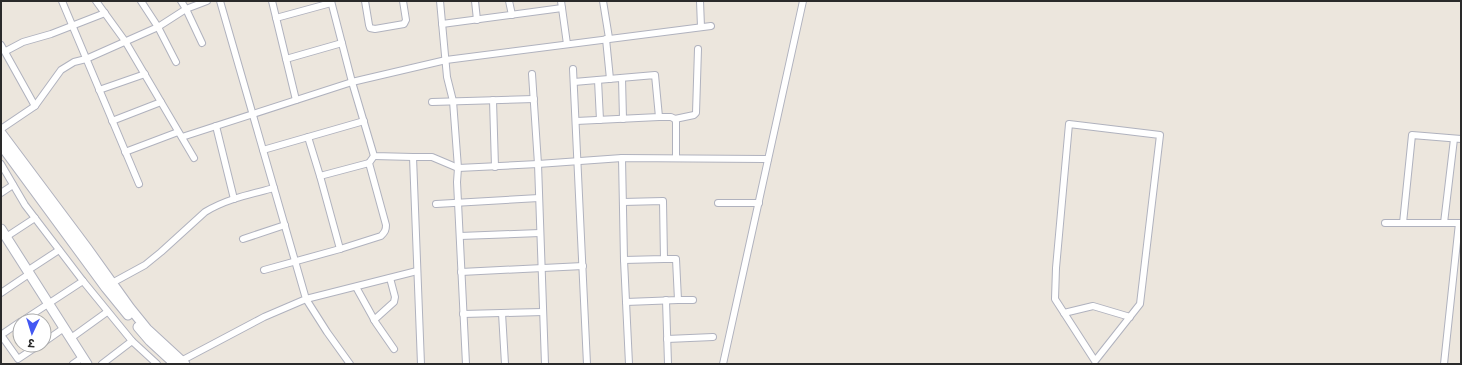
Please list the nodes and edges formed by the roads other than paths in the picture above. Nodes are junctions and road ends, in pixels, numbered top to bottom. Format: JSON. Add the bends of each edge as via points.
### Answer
{"nodes":[{"id":1,"x":62,"y":1,"type":"edge"},
{"id":2,"x":96,"y":1,"type":"edge"},
{"id":3,"x":140,"y":1,"type":"edge"},
{"id":4,"x":181,"y":1,"type":"edge"},
{"id":5,"x":207,"y":1,"type":"edge"},
{"id":6,"x":220,"y":1,"type":"edge"},
{"id":7,"x":272,"y":1,"type":"edge"},
{"id":8,"x":365,"y":1,"type":"edge"},
{"id":9,"x":403,"y":1,"type":"edge"},
{"id":10,"x":440,"y":1,"type":"edge"},
{"id":11,"x":475,"y":1,"type":"edge"},
{"id":12,"x":509,"y":1,"type":"edge"},
{"id":13,"x":603,"y":1,"type":"edge"},
{"id":14,"x":700,"y":1,"type":"edge"},
{"id":15,"x":803,"y":1,"type":"edge"},
{"id":16,"x":331,"y":2,"type":"edge"},
{"id":17,"x":562,"y":4,"type":"edge"},
{"id":18,"x":186,"y":9,"type":"junction"},
{"id":19,"x":105,"y":13,"type":"junction"},
{"id":20,"x":512,"y":15,"type":"junction"},
{"id":21,"x":276,"y":18,"type":"junction"},
{"id":22,"x":477,"y":20,"type":"junction"},
{"id":23,"x":442,"y":24,"type":"junction"},
{"id":24,"x":72,"y":26,"type":"junction"},
{"id":25,"x":711,"y":26,"type":"dead end"},
{"id":26,"x":158,"y":27,"type":"junction"},
{"id":27,"x":701,"y":27,"type":"junction"},
{"id":28,"x":607,"y":38,"type":"junction"},
{"id":29,"x":126,"y":41,"type":"junction"},
{"id":30,"x":202,"y":43,"type":"dead end"},
{"id":31,"x":342,"y":43,"type":"junction"},
{"id":32,"x":566,"y":44,"type":"junction"},
{"id":33,"x":1,"y":46,"type":"edge"},
{"id":34,"x":698,"y":49,"type":"dead end"},
{"id":35,"x":6,"y":51,"type":"junction"},
{"id":36,"x":86,"y":59,"type":"junction"},
{"id":37,"x":286,"y":59,"type":"junction"},
{"id":38,"x":446,"y":60,"type":"junction"},
{"id":39,"x":176,"y":62,"type":"dead end"},
{"id":40,"x":573,"y":69,"type":"dead end"},
{"id":41,"x":145,"y":74,"type":"junction"},
{"id":42,"x":532,"y":74,"type":"dead end"},
{"id":43,"x":622,"y":78,"type":"junction"},
{"id":44,"x":610,"y":79,"type":"junction"},
{"id":45,"x":598,"y":80,"type":"junction"},
{"id":46,"x":352,"y":82,"type":"junction"},
{"id":47,"x":574,"y":82,"type":"junction"},
{"id":48,"x":99,"y":90,"type":"junction"},
{"id":49,"x":534,"y":99,"type":"junction"},
{"id":50,"x":296,"y":100,"type":"junction"},
{"id":51,"x":493,"y":100,"type":"junction"},
{"id":52,"x":452,"y":101,"type":"junction"},
{"id":53,"x":161,"y":102,"type":"junction"},
{"id":54,"x":432,"y":102,"type":"dead end"},
{"id":55,"x":35,"y":106,"type":"junction"},
{"id":56,"x":253,"y":114,"type":"junction"},
{"id":57,"x":658,"y":117,"type":"junction"},
{"id":58,"x":623,"y":119,"type":"junction"},
{"id":59,"x":675,"y":119,"type":"junction"},
{"id":60,"x":600,"y":120,"type":"junction"},
{"id":61,"x":112,"y":121,"type":"junction"},
{"id":62,"x":364,"y":121,"type":"junction"},
{"id":63,"x":576,"y":121,"type":"junction"},
{"id":64,"x":216,"y":126,"type":"junction"},
{"id":65,"x":1,"y":133,"type":"edge"},
{"id":66,"x":180,"y":134,"type":"junction"},
{"id":67,"x":308,"y":137,"type":"junction"},
{"id":68,"x":1458,"y":139,"type":"edge"},
{"id":69,"x":1,"y":145,"type":"edge"},
{"id":70,"x":263,"y":150,"type":"junction"},
{"id":71,"x":125,"y":152,"type":"junction"},
{"id":72,"x":374,"y":156,"type":"junction"},
{"id":73,"x":413,"y":157,"type":"junction"},
{"id":74,"x":194,"y":158,"type":"dead end"},
{"id":75,"x":622,"y":158,"type":"junction"},
{"id":76,"x":676,"y":158,"type":"junction"},
{"id":77,"x":768,"y":159,"type":"junction"},
{"id":78,"x":578,"y":162,"type":"junction"},
{"id":79,"x":368,"y":163,"type":"junction"},
{"id":80,"x":1,"y":164,"type":"edge"},
{"id":81,"x":538,"y":164,"type":"junction"},
{"id":82,"x":495,"y":167,"type":"junction"},
{"id":83,"x":458,"y":168,"type":"junction"},
{"id":84,"x":320,"y":176,"type":"junction"},
{"id":85,"x":139,"y":184,"type":"dead end"},
{"id":86,"x":13,"y":185,"type":"junction"},
{"id":87,"x":274,"y":188,"type":"junction"},
{"id":88,"x":1,"y":193,"type":"edge"},
{"id":89,"x":539,"y":198,"type":"junction"},
{"id":90,"x":234,"y":199,"type":"junction"},
{"id":91,"x":458,"y":202,"type":"junction"},
{"id":92,"x":623,"y":202,"type":"junction"},
{"id":93,"x":718,"y":203,"type":"dead end"},
{"id":94,"x":759,"y":203,"type":"junction"},
{"id":95,"x":436,"y":204,"type":"dead end"},
{"id":96,"x":35,"y":218,"type":"junction"},
{"id":97,"x":1385,"y":223,"type":"dead end"},
{"id":98,"x":1402,"y":223,"type":"junction"},
{"id":99,"x":1444,"y":223,"type":"junction"},
{"id":100,"x":1460,"y":223,"type":"edge"},
{"id":101,"x":285,"y":225,"type":"junction"},
{"id":102,"x":4,"y":233,"type":"edge"},
{"id":103,"x":540,"y":233,"type":"junction"},
{"id":104,"x":460,"y":236,"type":"junction"},
{"id":105,"x":243,"y":240,"type":"dead end"},
{"id":106,"x":340,"y":249,"type":"junction"},
{"id":107,"x":59,"y":250,"type":"junction"},
{"id":108,"x":664,"y":259,"type":"junction"},
{"id":109,"x":624,"y":260,"type":"junction"},
{"id":110,"x":296,"y":261,"type":"junction"},
{"id":111,"x":582,"y":266,"type":"junction"},
{"id":112,"x":542,"y":268,"type":"junction"},
{"id":113,"x":264,"y":270,"type":"dead end"},
{"id":114,"x":418,"y":271,"type":"junction"},
{"id":115,"x":28,"y":272,"type":"junction"},
{"id":116,"x":461,"y":272,"type":"junction"},
{"id":117,"x":390,"y":278,"type":"junction"},
{"id":118,"x":83,"y":281,"type":"junction"},
{"id":119,"x":112,"y":283,"type":"junction"},
{"id":120,"x":356,"y":287,"type":"junction"},
{"id":121,"x":1,"y":293,"type":"edge"},
{"id":122,"x":306,"y":299,"type":"junction"},
{"id":123,"x":666,"y":300,"type":"junction"},
{"id":124,"x":678,"y":300,"type":"junction"},
{"id":125,"x":693,"y":300,"type":"dead end"},
{"id":126,"x":626,"y":302,"type":"junction"},
{"id":127,"x":48,"y":303,"type":"junction"},
{"id":128,"x":107,"y":312,"type":"junction"},
{"id":129,"x":543,"y":312,"type":"junction"},
{"id":130,"x":34,"y":313,"type":"edge"},
{"id":131,"x":502,"y":313,"type":"junction"},
{"id":132,"x":1064,"y":313,"type":"junction"},
{"id":133,"x":463,"y":314,"type":"junction"},
{"id":134,"x":1130,"y":317,"type":"junction"},
{"id":135,"x":374,"y":320,"type":"junction"},
{"id":136,"x":12,"y":328,"type":"edge"},
{"id":137,"x":64,"y":328,"type":"junction"},
{"id":138,"x":1,"y":335,"type":"edge"},
{"id":139,"x":52,"y":336,"type":"edge"},
{"id":140,"x":713,"y":337,"type":"dead end"},
{"id":141,"x":71,"y":338,"type":"junction"},
{"id":142,"x":667,"y":339,"type":"junction"},
{"id":143,"x":132,"y":341,"type":"junction"},
{"id":144,"x":394,"y":349,"type":"dead end"},
{"id":145,"x":27,"y":353,"type":"edge"},
{"id":146,"x":18,"y":359,"type":"junction"},
{"id":147,"x":85,"y":361,"type":"edge"},
{"id":148,"x":1094,"y":362,"type":"edge"},
{"id":149,"x":179,"y":363,"type":"edge"},
{"id":150,"x":11,"y":364,"type":"edge"},
{"id":151,"x":73,"y":364,"type":"edge"},
{"id":152,"x":102,"y":364,"type":"edge"},
{"id":153,"x":157,"y":364,"type":"edge"},
{"id":154,"x":350,"y":364,"type":"edge"},
{"id":155,"x":421,"y":364,"type":"edge"},
{"id":156,"x":466,"y":364,"type":"edge"},
{"id":157,"x":505,"y":364,"type":"edge"},
{"id":158,"x":545,"y":364,"type":"edge"},
{"id":159,"x":587,"y":364,"type":"edge"},
{"id":160,"x":628,"y":364,"type":"edge"},
{"id":161,"x":668,"y":364,"type":"edge"},
{"id":162,"x":723,"y":364,"type":"edge"},
{"id":163,"x":1444,"y":364,"type":"edge"}],
"edges":[{"from":1,"to":24,"type":"street"},
{"from":2,"to":19,"type":"street"},
{"from":3,"to":26,"type":"street"},
{"from":4,"to":18,"type":"street"},
{"from":5,"to":18,"type":"street"},
{"from":6,"to":56,"type":"street"},
{"from":7,"to":21,"type":"street"},
{"from":8,"to":9,"type":"street","via":[[370,28],[375,29],[404,24],[406,20]]},
{"from":10,"to":23,"type":"street"},
{"from":11,"to":22,"type":"street"},
{"from":12,"to":20,"type":"street"},
{"from":13,"to":28,"type":"street"},
{"from":14,"to":27,"type":"street"},
{"from":15,"to":77,"type":"street"},
{"from":16,"to":21,"type":"street"},
{"from":16,"to":31,"type":"street"},
{"from":17,"to":20,"type":"street"},
{"from":17,"to":32,"type":"street"},
{"from":18,"to":26,"type":"street"},
{"from":18,"to":30,"type":"street"},
{"from":19,"to":24,"type":"street"},
{"from":19,"to":29,"type":"street"},
{"from":20,"to":22,"type":"street"},
{"from":21,"to":37,"type":"street"},
{"from":22,"to":23,"type":"street"},
{"from":23,"to":38,"type":"street"},
{"from":24,"to":35,"type":"street","via":[[23,42]]},
{"from":24,"to":36,"type":"street"},
{"from":25,"to":27,"type":"street"},
{"from":26,"to":29,"type":"street"},
{"from":26,"to":39,"type":"street"},
{"from":27,"to":28,"type":"street"},
{"from":28,"to":32,"type":"street"},
{"from":28,"to":44,"type":"street"},
{"from":29,"to":36,"type":"street"},
{"from":29,"to":41,"type":"street"},
{"from":31,"to":37,"type":"street"},
{"from":31,"to":46,"type":"street"},
{"from":32,"to":38,"type":"street"},
{"from":33,"to":35,"type":"street"},
{"from":34,"to":59,"type":"street","via":[[696,112],[694,115]]},
{"from":35,"to":55,"type":"street"},
{"from":36,"to":48,"type":"street"},
{"from":36,"to":55,"type":"street","via":[[74,62],[61,70]]},
{"from":37,"to":50,"type":"street"},
{"from":38,"to":46,"type":"street"},
{"from":38,"to":52,"type":"street"},
{"from":40,"to":47,"type":"street"},
{"from":41,"to":48,"type":"street"},
{"from":41,"to":53,"type":"street"},
{"from":42,"to":49,"type":"street"},
{"from":43,"to":44,"type":"street"},
{"from":43,"to":57,"type":"street","via":[[655,75]]},
{"from":43,"to":58,"type":"street"},
{"from":44,"to":45,"type":"street"},
{"from":45,"to":47,"type":"street"},
{"from":45,"to":60,"type":"street"},
{"from":46,"to":50,"type":"street"},
{"from":46,"to":62,"type":"street"},
{"from":47,"to":63,"type":"street"},
{"from":48,"to":61,"type":"street"},
{"from":49,"to":51,"type":"street"},
{"from":49,"to":81,"type":"street"},
{"from":50,"to":56,"type":"street"},
{"from":51,"to":52,"type":"street"},
{"from":51,"to":82,"type":"street"},
{"from":52,"to":54,"type":"street"},
{"from":52,"to":83,"type":"street"},
{"from":53,"to":61,"type":"street"},
{"from":53,"to":66,"type":"street"},
{"from":55,"to":65,"type":"street"},
{"from":56,"to":64,"type":"street"},
{"from":56,"to":70,"type":"street"},
{"from":57,"to":58,"type":"street"},
{"from":57,"to":59,"type":"street"},
{"from":58,"to":60,"type":"street"},
{"from":59,"to":76,"type":"street"},
{"from":60,"to":63,"type":"street"},
{"from":61,"to":71,"type":"street"},
{"from":62,"to":67,"type":"street"},
{"from":62,"to":72,"type":"street"},
{"from":63,"to":78,"type":"street"},
{"from":64,"to":66,"type":"street"},
{"from":64,"to":90,"type":"street"},
{"from":65,"to":119,"type":"main road"},
{"from":66,"to":71,"type":"street"},
{"from":66,"to":74,"type":"street"},
{"from":67,"to":70,"type":"street"},
{"from":67,"to":84,"type":"street"},
{"from":68,"to":98,"type":"street","via":[[1412,135]]},
{"from":68,"to":99,"type":"street"},
{"from":69,"to":149,"type":"main road","via":[[106,288],[150,341]]},
{"from":70,"to":87,"type":"street"},
{"from":71,"to":85,"type":"street"},
{"from":72,"to":73,"type":"street"},
{"from":72,"to":79,"type":"street"},
{"from":73,"to":83,"type":"street","via":[[432,157]]},
{"from":73,"to":114,"type":"street"},
{"from":75,"to":76,"type":"street"},
{"from":75,"to":78,"type":"street"},
{"from":75,"to":92,"type":"street"},
{"from":76,"to":77,"type":"street"},
{"from":77,"to":94,"type":"street"},
{"from":78,"to":81,"type":"street"},
{"from":78,"to":111,"type":"street"},
{"from":79,"to":84,"type":"street"},
{"from":79,"to":106,"type":"street","via":[[386,231],[381,236]]},
{"from":80,"to":86,"type":"street"},
{"from":81,"to":82,"type":"street"},
{"from":81,"to":89,"type":"street"},
{"from":82,"to":83,"type":"street"},
{"from":83,"to":91,"type":"street"},
{"from":84,"to":106,"type":"street"},
{"from":86,"to":88,"type":"street"},
{"from":86,"to":96,"type":"street"},
{"from":87,"to":90,"type":"street"},
{"from":87,"to":101,"type":"street"},
{"from":89,"to":91,"type":"street"},
{"from":89,"to":103,"type":"street"},
{"from":90,"to":119,"type":"street","via":[[205,212],[145,265]]},
{"from":91,"to":95,"type":"street"},
{"from":91,"to":104,"type":"street"},
{"from":92,"to":108,"type":"street","via":[[663,201]]},
{"from":92,"to":109,"type":"street"},
{"from":93,"to":94,"type":"street"},
{"from":94,"to":162,"type":"street"},
{"from":96,"to":102,"type":"street"},
{"from":96,"to":107,"type":"street"},
{"from":97,"to":98,"type":"street"},
{"from":98,"to":99,"type":"street"},
{"from":99,"to":100,"type":"street"},
{"from":100,"to":163,"type":"street"},
{"from":101,"to":105,"type":"street"},
{"from":101,"to":110,"type":"street"},
{"from":102,"to":115,"type":"main road"},
{"from":103,"to":104,"type":"street"},
{"from":103,"to":112,"type":"street"},
{"from":104,"to":116,"type":"street"},
{"from":106,"to":110,"type":"street"},
{"from":107,"to":115,"type":"street"},
{"from":107,"to":118,"type":"street"},
{"from":108,"to":109,"type":"street"},
{"from":108,"to":124,"type":"street","via":[[676,259]]},
{"from":109,"to":126,"type":"street"},
{"from":110,"to":113,"type":"street"},
{"from":110,"to":122,"type":"street"},
{"from":111,"to":112,"type":"street"},
{"from":111,"to":159,"type":"street"},
{"from":112,"to":116,"type":"street"},
{"from":112,"to":129,"type":"street"},
{"from":114,"to":117,"type":"street"},
{"from":114,"to":155,"type":"street"},
{"from":115,"to":121,"type":"street"},
{"from":115,"to":127,"type":"main road"},
{"from":116,"to":133,"type":"street"},
{"from":117,"to":120,"type":"street"},
{"from":117,"to":135,"type":"street","via":[[396,297],[394,302]]},
{"from":118,"to":127,"type":"street"},
{"from":118,"to":128,"type":"street"},
{"from":119,"to":149,"type":"main road","via":[[147,329]]},
{"from":120,"to":122,"type":"street"},
{"from":120,"to":135,"type":"street"},
{"from":122,"to":149,"type":"street","via":[[264,317]]},
{"from":122,"to":154,"type":"street"},
{"from":123,"to":124,"type":"street"},
{"from":123,"to":126,"type":"street"},
{"from":123,"to":142,"type":"street"},
{"from":124,"to":125,"type":"street"},
{"from":126,"to":160,"type":"street"},
{"from":127,"to":130,"type":"street"},
{"from":127,"to":137,"type":"main road"},
{"from":128,"to":141,"type":"street"},
{"from":128,"to":143,"type":"street"},
{"from":129,"to":131,"type":"street"},
{"from":129,"to":158,"type":"street"},
{"from":131,"to":133,"type":"street"},
{"from":131,"to":157,"type":"street"},
{"from":132,"to":134,"type":"street","via":[[1093,306]]},
{"from":132,"to":134,"type":"street","via":[[1055,299],[1069,124],[1160,135],[1140,304]]},
{"from":132,"to":148,"type":"street"},
{"from":133,"to":156,"type":"street"},
{"from":134,"to":148,"type":"street"},
{"from":135,"to":144,"type":"street"},
{"from":136,"to":138,"type":"street"},
{"from":137,"to":139,"type":"street"},
{"from":137,"to":141,"type":"main road"},
{"from":138,"to":146,"type":"street"},
{"from":140,"to":142,"type":"street"},
{"from":141,"to":147,"type":"main road"},
{"from":142,"to":161,"type":"street"},
{"from":143,"to":152,"type":"street"},
{"from":143,"to":153,"type":"street"},
{"from":145,"to":146,"type":"street"},
{"from":146,"to":150,"type":"street"},
{"from":147,"to":151,"type":"street"}]}
